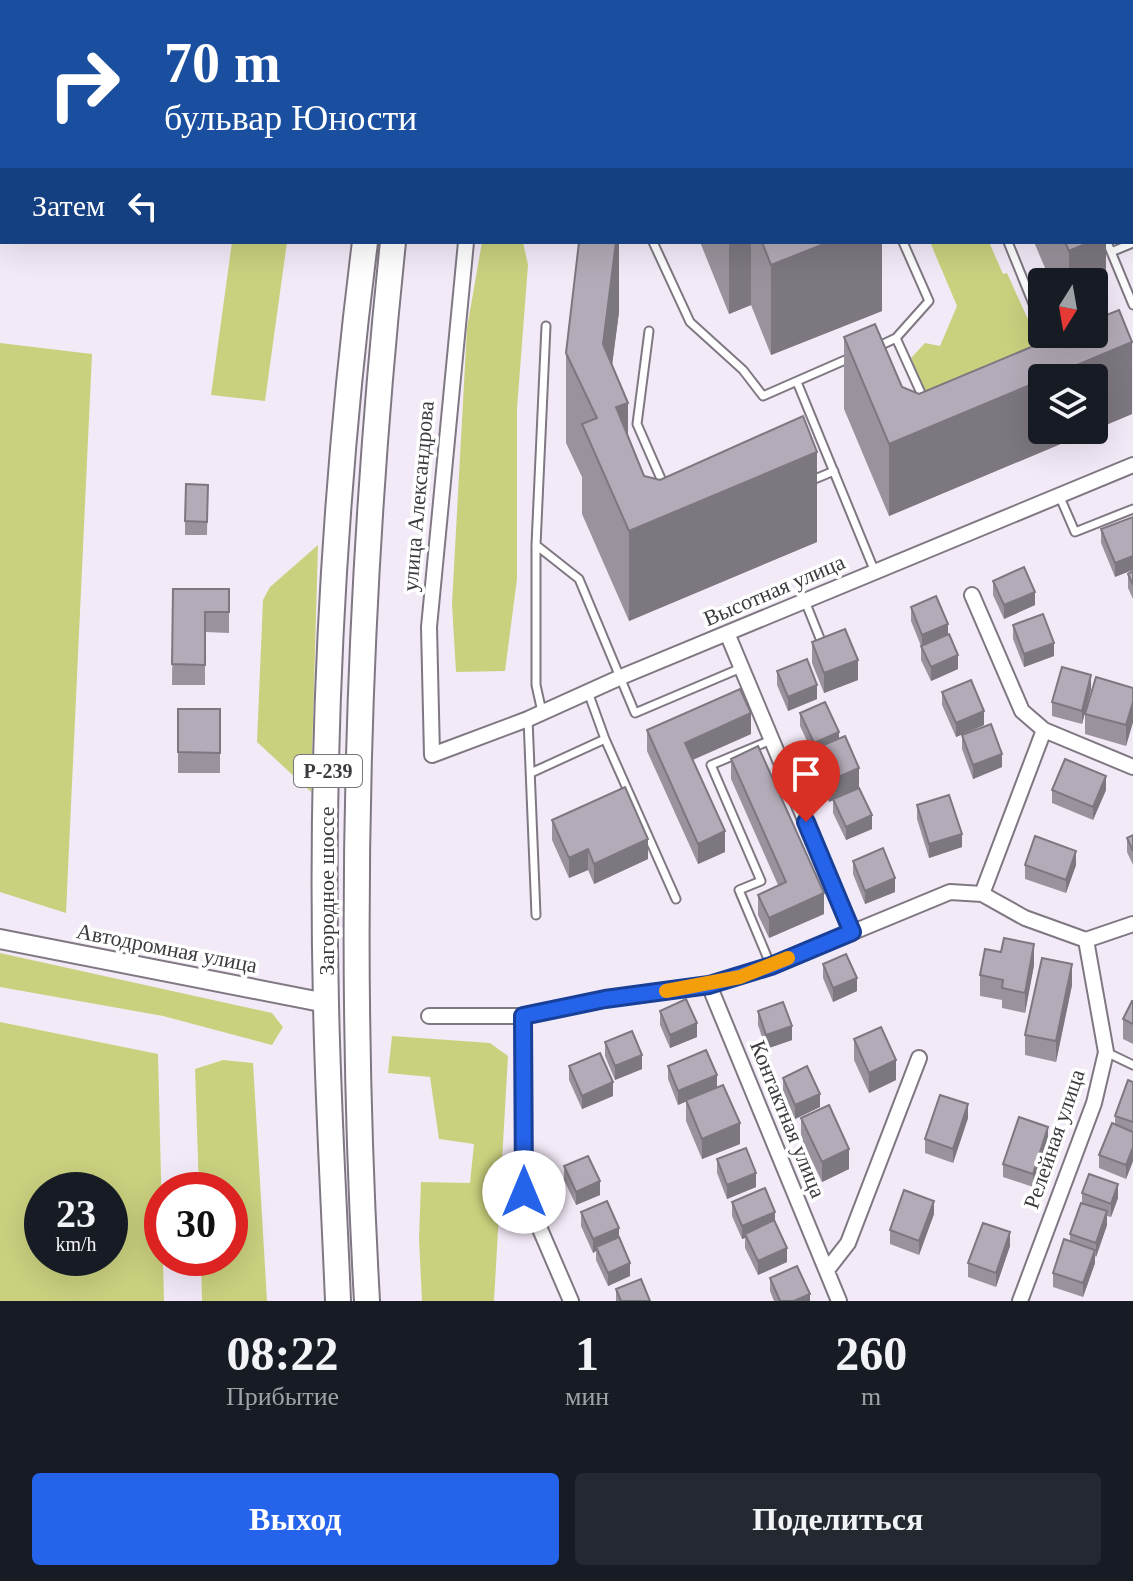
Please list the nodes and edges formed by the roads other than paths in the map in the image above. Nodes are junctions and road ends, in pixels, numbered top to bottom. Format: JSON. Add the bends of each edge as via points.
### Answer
{"nodes":[{"id":1,"x":365,"y":244,"type":"edge"},
{"id":2,"x":393,"y":244,"type":"edge"},
{"id":3,"x":466,"y":244,"type":"edge"},
{"id":4,"x":654,"y":244,"type":"edge"},
{"id":5,"x":904,"y":244,"type":"edge"},
{"id":6,"x":1009,"y":244,"type":"edge"},
{"id":7,"x":1108,"y":244,"type":"edge"},
{"id":8,"x":1131,"y":244,"type":"edge"},
{"id":9,"x":1111,"y":252,"type":"junction"},
{"id":10,"x":1028,"y":291,"type":"edge"},
{"id":11,"x":1133,"y":305,"type":"edge"},
{"id":12,"x":546,"y":326,"type":"dead end"},
{"id":13,"x":649,"y":331,"type":"dead end"},
{"id":14,"x":896,"y":338,"type":"junction"},
{"id":15,"x":797,"y":382,"type":"junction"},
{"id":16,"x":930,"y":414,"type":"edge"},
{"id":17,"x":811,"y":415,"type":"junction"},
{"id":18,"x":797,"y":421,"type":"edge"},
{"id":19,"x":1133,"y":465,"type":"edge"},
{"id":20,"x":834,"y":471,"type":"junction"},
{"id":21,"x":807,"y":482,"type":"edge"},
{"id":22,"x":667,"y":493,"type":"edge"},
{"id":23,"x":1059,"y":495,"type":"junction"},
{"id":24,"x":1133,"y":509,"type":"edge"},
{"id":25,"x":536,"y":545,"type":"junction"},
{"id":26,"x":875,"y":572,"type":"junction"},
{"id":27,"x":972,"y":595,"type":"dead end"},
{"id":28,"x":805,"y":601,"type":"junction"},
{"id":29,"x":727,"y":633,"type":"junction"},
{"id":30,"x":821,"y":641,"type":"edge"},
{"id":31,"x":741,"y":668,"type":"junction"},
{"id":32,"x":621,"y":677,"type":"junction"},
{"id":33,"x":588,"y":692,"type":"junction"},
{"id":34,"x":535,"y":715,"type":"junction"},
{"id":35,"x":1044,"y":730,"type":"junction"},
{"id":36,"x":605,"y":739,"type":"junction"},
{"id":37,"x":771,"y":740,"type":"junction"},
{"id":38,"x":432,"y":755,"type":"joint"},
{"id":39,"x":1133,"y":767,"type":"edge"},
{"id":40,"x":533,"y":772,"type":"junction"},
{"id":41,"x":982,"y":894,"type":"junction"},
{"id":42,"x":676,"y":899,"type":"dead end"},
{"id":43,"x":536,"y":915,"type":"dead end"},
{"id":44,"x":1133,"y":924,"type":"edge"},
{"id":45,"x":852,"y":932,"type":"junction"},
{"id":46,"x":0,"y":939,"type":"edge"},
{"id":47,"x":1086,"y":940,"type":"junction"},
{"id":48,"x":771,"y":966,"type":"junction"},
{"id":49,"x":709,"y":985,"type":"junction"},
{"id":50,"x":326,"y":1003,"type":"junction"},
{"id":51,"x":429,"y":1016,"type":"dead end"},
{"id":52,"x":523,"y":1016,"type":"junction"},
{"id":53,"x":1106,"y":1052,"type":"junction"},
{"id":54,"x":919,"y":1058,"type":"dead end"},
{"id":55,"x":1133,"y":1065,"type":"edge"},
{"id":56,"x":827,"y":1270,"type":"junction"},
{"id":57,"x":338,"y":1301,"type":"edge"},
{"id":58,"x":367,"y":1301,"type":"edge"},
{"id":59,"x":571,"y":1301,"type":"edge"},
{"id":60,"x":839,"y":1301,"type":"edge"},
{"id":61,"x":1020,"y":1301,"type":"edge"}],
"edges":[{"from":1,"to":50,"type":"highway","name":"Загородное шоссе","number":"Р-239","via":[[342,447],[330,672]]},
{"from":2,"to":58,"type":"highway","name":"Загородное шоссе","number":"Р-239","via":[[369,514],[357,803]]},
{"from":3,"to":38,"type":"street","name":"улица Александрова","via":[[429,627]]},
{"from":4,"to":15,"type":"lane","via":[[690,322],[743,370],[763,396]]},
{"from":5,"to":14,"type":"lane","via":[[929,301]]},
{"from":6,"to":10,"type":"lane"},
{"from":7,"to":9,"type":"lane"},
{"from":8,"to":9,"type":"lane"},
{"from":9,"to":11,"type":"lane"},
{"from":12,"to":25,"type":"lane"},
{"from":13,"to":22,"type":"lane","via":[[637,424]]},
{"from":14,"to":15,"type":"lane"},
{"from":14,"to":16,"type":"lane"},
{"from":15,"to":17,"type":"lane"},
{"from":17,"to":18,"type":"lane"},
{"from":17,"to":20,"type":"lane"},
{"from":19,"to":23,"type":"street","name":"Высотная улица"},
{"from":20,"to":21,"type":"lane"},
{"from":20,"to":26,"type":"lane"},
{"from":23,"to":24,"type":"lane","via":[[1075,532]]},
{"from":23,"to":26,"type":"street","name":"Высотная улица"},
{"from":25,"to":32,"type":"lane","via":[[579,579]]},
{"from":25,"to":34,"type":"lane"},
{"from":26,"to":28,"type":"street","name":"Высотная улица"},
{"from":27,"to":35,"type":"street","via":[[1022,711]]},
{"from":28,"to":29,"type":"street","name":"Высотная улица"},
{"from":28,"to":30,"type":"lane"},
{"from":29,"to":31,"type":"street"},
{"from":29,"to":32,"type":"street","name":"Высотная улица"},
{"from":31,"to":32,"type":"lane","via":[[635,713]]},
{"from":31,"to":37,"type":"street"},
{"from":32,"to":33,"type":"street","name":"Высотная улица"},
{"from":33,"to":34,"type":"street","name":"Высотная улица"},
{"from":33,"to":36,"type":"lane"},
{"from":34,"to":38,"type":"street","name":"Высотная улица"},
{"from":34,"to":40,"type":"lane"},
{"from":35,"to":39,"type":"street"},
{"from":35,"to":41,"type":"street"},
{"from":36,"to":40,"type":"lane"},
{"from":36,"to":42,"type":"lane"},
{"from":37,"to":45,"type":"street"},
{"from":37,"to":48,"type":"lane","via":[[711,765],[761,881],[739,890]]},
{"from":40,"to":43,"type":"lane"},
{"from":41,"to":45,"type":"street","via":[[950,892]]},
{"from":41,"to":47,"type":"street","via":[[1025,918]]},
{"from":44,"to":47,"type":"street"},
{"from":45,"to":48,"type":"street"},
{"from":46,"to":50,"type":"street","name":"Автодромная улица"},
{"from":47,"to":53,"type":"street","name":"Релейная улица"},
{"from":48,"to":49,"type":"street"},
{"from":49,"to":52,"type":"street"},
{"from":49,"to":56,"type":"street","name":"Контактная улица"},
{"from":50,"to":57,"type":"highway","name":"Загородное шоссе","number":"Р-239"},
{"from":51,"to":52,"type":"street"},
{"from":52,"to":59,"type":"street","via":[[524,1192]]},
{"from":53,"to":55,"type":"lane"},
{"from":53,"to":61,"type":"street","name":"Релейная улица","via":[[1094,1103]]},
{"from":54,"to":56,"type":"street","via":[[848,1243]]},
{"from":56,"to":60,"type":"street","name":"Контактная улица"}]}
